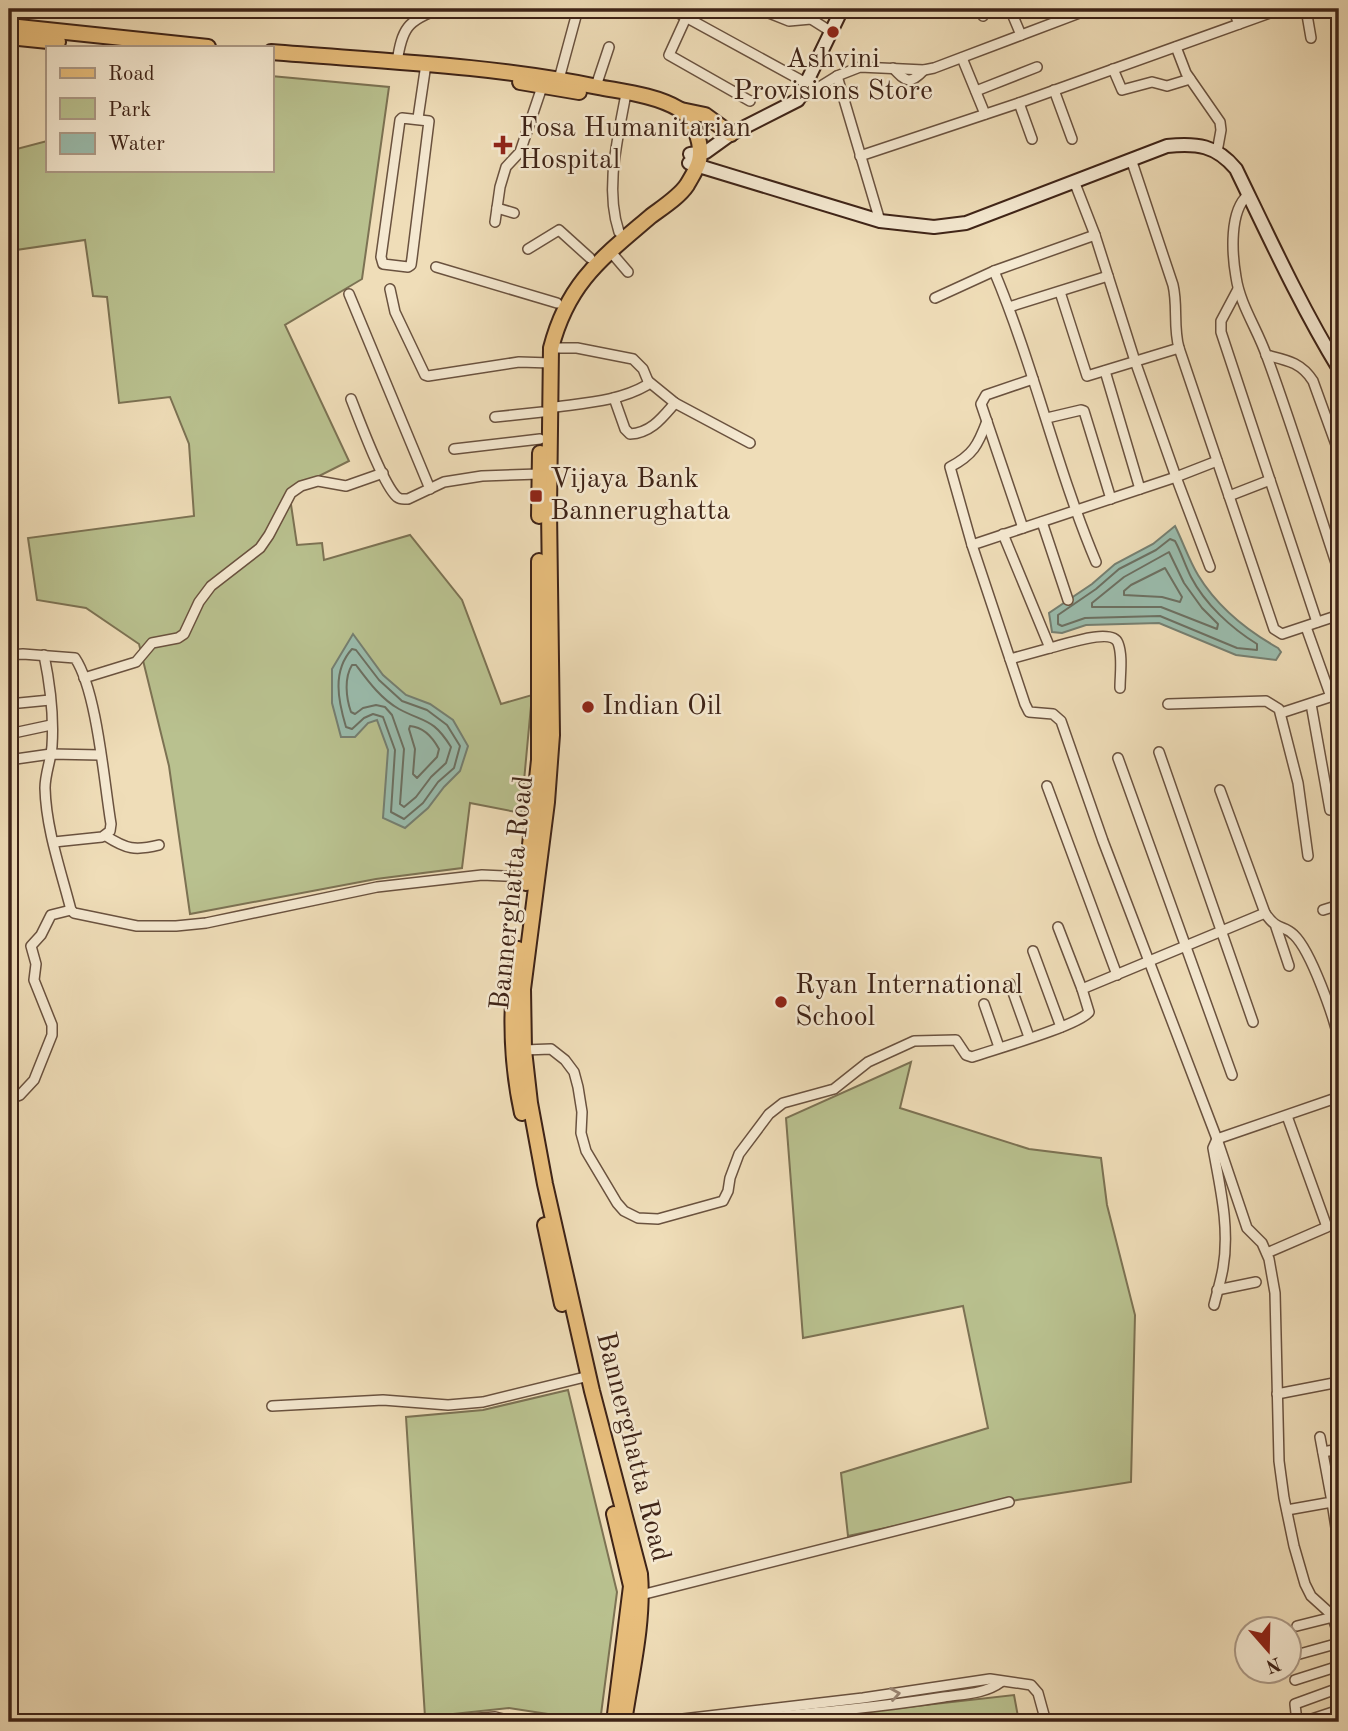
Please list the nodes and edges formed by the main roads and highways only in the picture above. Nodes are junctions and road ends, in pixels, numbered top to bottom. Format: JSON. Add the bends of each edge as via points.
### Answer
{"nodes":[{"id":1,"x":842,"y":9,"type":"edge"},
{"id":2,"x":9,"y":26,"type":"edge"},
{"id":3,"x":9,"y":37,"type":"edge"},
{"id":4,"x":102,"y":46,"type":"edge"},
{"id":5,"x":199,"y":46,"type":"edge"},
{"id":6,"x":273,"y":52,"type":"edge"},
{"id":7,"x":273,"y":59,"type":"edge"},
{"id":8,"x":426,"y":68,"type":"junction"},
{"id":9,"x":549,"y":80,"type":"junction"},
{"id":10,"x":681,"y":110,"type":"junction"},
{"id":11,"x":731,"y":134,"type":"junction"},
{"id":12,"x":694,"y":159,"type":"junction"},
{"id":13,"x":548,"y":358,"type":"junction"},
{"id":14,"x":1339,"y":369,"type":"edge"},
{"id":15,"x":546,"y":410,"type":"junction"},
{"id":16,"x":544,"y":620,"type":"junction"},
{"id":17,"x":584,"y":1377,"type":"junction"},
{"id":18,"x":614,"y":1722,"type":"edge"},
{"id":19,"x":624,"y":1722,"type":"edge"}],
"edges":[{"from":1,"to":11,"type":"main road","via":[[798,100]]},
{"from":2,"to":5,"type":"main road"},
{"from":3,"to":4,"type":"main road"},
{"from":6,"to":8,"type":"main road"},
{"from":7,"to":8,"type":"main road"},
{"from":8,"to":9,"type":"main road","via":[[476,68]]},
{"from":9,"to":10,"type":"main road","via":[[647,96]]},
{"from":9,"to":12,"type":"main road","via":[[666,111],[686,133]]},
{"from":10,"to":11,"type":"main road","via":[[705,115]]},
{"from":10,"to":12,"type":"main road","via":[[696,133]]},
{"from":11,"to":12,"type":"main road"},
{"from":12,"to":13,"type":"main road","name":"Bannerghatta Road","via":[[684,188],[580,282],[558,323]]},
{"from":12,"to":13,"type":"main road","name":"Bannerghatta Road","via":[[681,178],[590,258],[570,283],[547,326]]},
{"from":12,"to":14,"type":"main road","via":[[880,221],[934,227],[965,223],[1167,146],[1197,146],[1217,152],[1236,169],[1306,315]]},
{"from":13,"to":15,"type":"main road","name":"Bannerghatta Road"},
{"from":15,"to":16,"type":"main road","name":"Bannerghatta Road"},
{"from":15,"to":16,"type":"main road","name":"Bannerghatta Road","via":[[540,439]]},
{"from":16,"to":17,"type":"main road","name":"Bannerghatta Road","via":[[552,735],[523,989],[524,1050],[537,1143]]},
{"from":16,"to":17,"type":"main road","name":"Bannerghatta Road","via":[[539,760],[513,982],[513,1051],[520,1107]]},
{"from":17,"to":18,"type":"main road","name":"Bannerghatta Road","via":[[631,1586]]},
{"from":17,"to":19,"type":"main road","name":"Bannerghatta Road","via":[[636,1556],[641,1595]]}]}
